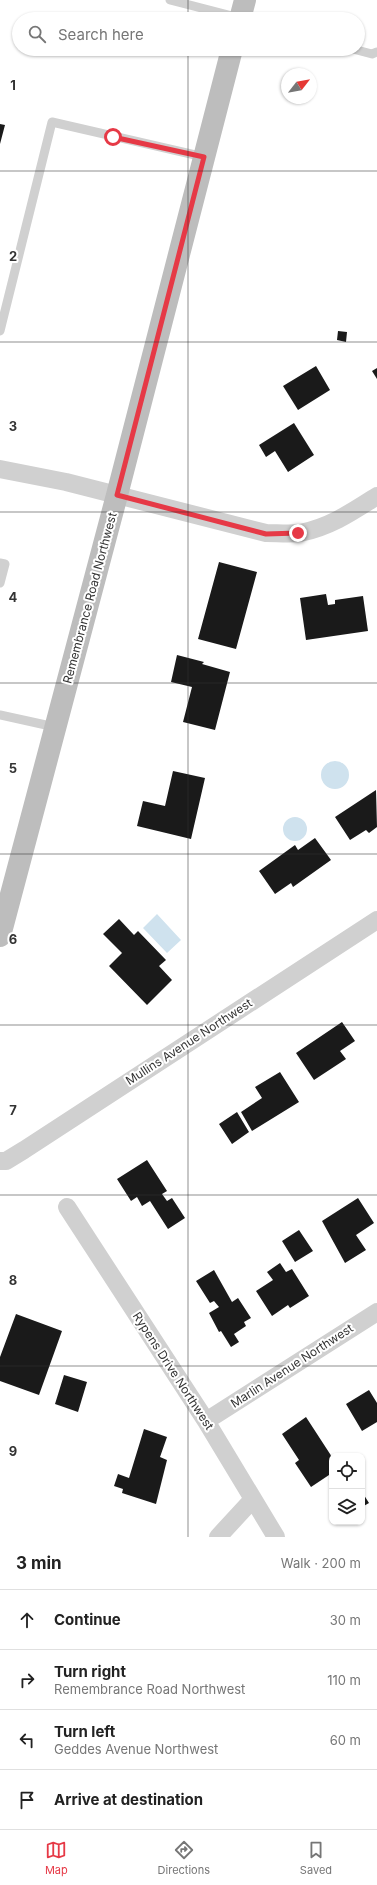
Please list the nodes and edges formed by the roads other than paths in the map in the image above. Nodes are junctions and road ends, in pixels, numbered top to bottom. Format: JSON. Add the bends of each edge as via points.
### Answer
{"nodes":[{"id":1,"x":170,"y":0,"type":"edge"},
{"id":2,"x":233,"y":12,"type":"edge"},
{"id":3,"x":365,"y":52,"type":"edge"},
{"id":4,"x":377,"y":52,"type":"edge"},
{"id":5,"x":230,"y":56,"type":"edge"},
{"id":6,"x":204,"y":157,"type":"junction"},
{"id":7,"x":0,"y":331,"type":"edge"},
{"id":8,"x":0,"y":469,"type":"edge"},
{"id":9,"x":117,"y":495,"type":"junction"},
{"id":10,"x":377,"y":496,"type":"edge"},
{"id":11,"x":0,"y":563,"type":"edge"},
{"id":12,"x":0,"y":583,"type":"edge"},
{"id":13,"x":0,"y":715,"type":"edge"},
{"id":14,"x":56,"y":727,"type":"junction"},
{"id":15,"x":4,"y":906,"type":"edge"},
{"id":16,"x":377,"y":920,"type":"edge"},
{"id":17,"x":0,"y":936,"type":"edge"},
{"id":18,"x":0,"y":1161,"type":"edge"},
{"id":19,"x":67,"y":1207,"type":"dead end"},
{"id":20,"x":377,"y":1312,"type":"edge"},
{"id":21,"x":206,"y":1421,"type":"junction"},
{"id":22,"x":253,"y":1499,"type":"junction"},
{"id":23,"x":218,"y":1537,"type":"edge"},
{"id":24,"x":276,"y":1537,"type":"edge"}],
"edges":[{"from":1,"to":2,"type":"lane"},
{"from":3,"to":4,"type":"lane"},
{"from":5,"to":6,"type":"main road","name":"Remembrance Road Northwest"},
{"from":6,"to":7,"type":"lane","via":[[52,122]]},
{"from":6,"to":9,"type":"main road","name":"Remembrance Road Northwest"},
{"from":8,"to":9,"type":"street"},
{"from":9,"to":10,"type":"street","via":[[266,534],[298,533],[321,528],[341,519]]},
{"from":9,"to":14,"type":"main road","name":"Remembrance Road Northwest"},
{"from":11,"to":12,"type":"lane","via":[[5,564]]},
{"from":13,"to":14,"type":"lane"},
{"from":14,"to":15,"type":"main road","name":"Remembrance Road Northwest"},
{"from":15,"to":17,"type":"main road","name":"Remembrance Road Northwest"},
{"from":16,"to":18,"type":"street","name":"Mullins Avenue Northwest","via":[[24,1150],[6,1161]]},
{"from":19,"to":21,"type":"street","name":"Rypens Drive Northwest"},
{"from":20,"to":21,"type":"street","name":"Marlin Avenue Northwest"},
{"from":21,"to":22,"type":"street","name":"Rypens Drive Northwest"},
{"from":22,"to":23,"type":"street"},
{"from":22,"to":24,"type":"street","name":"Rypens Drive Northwest"}]}
